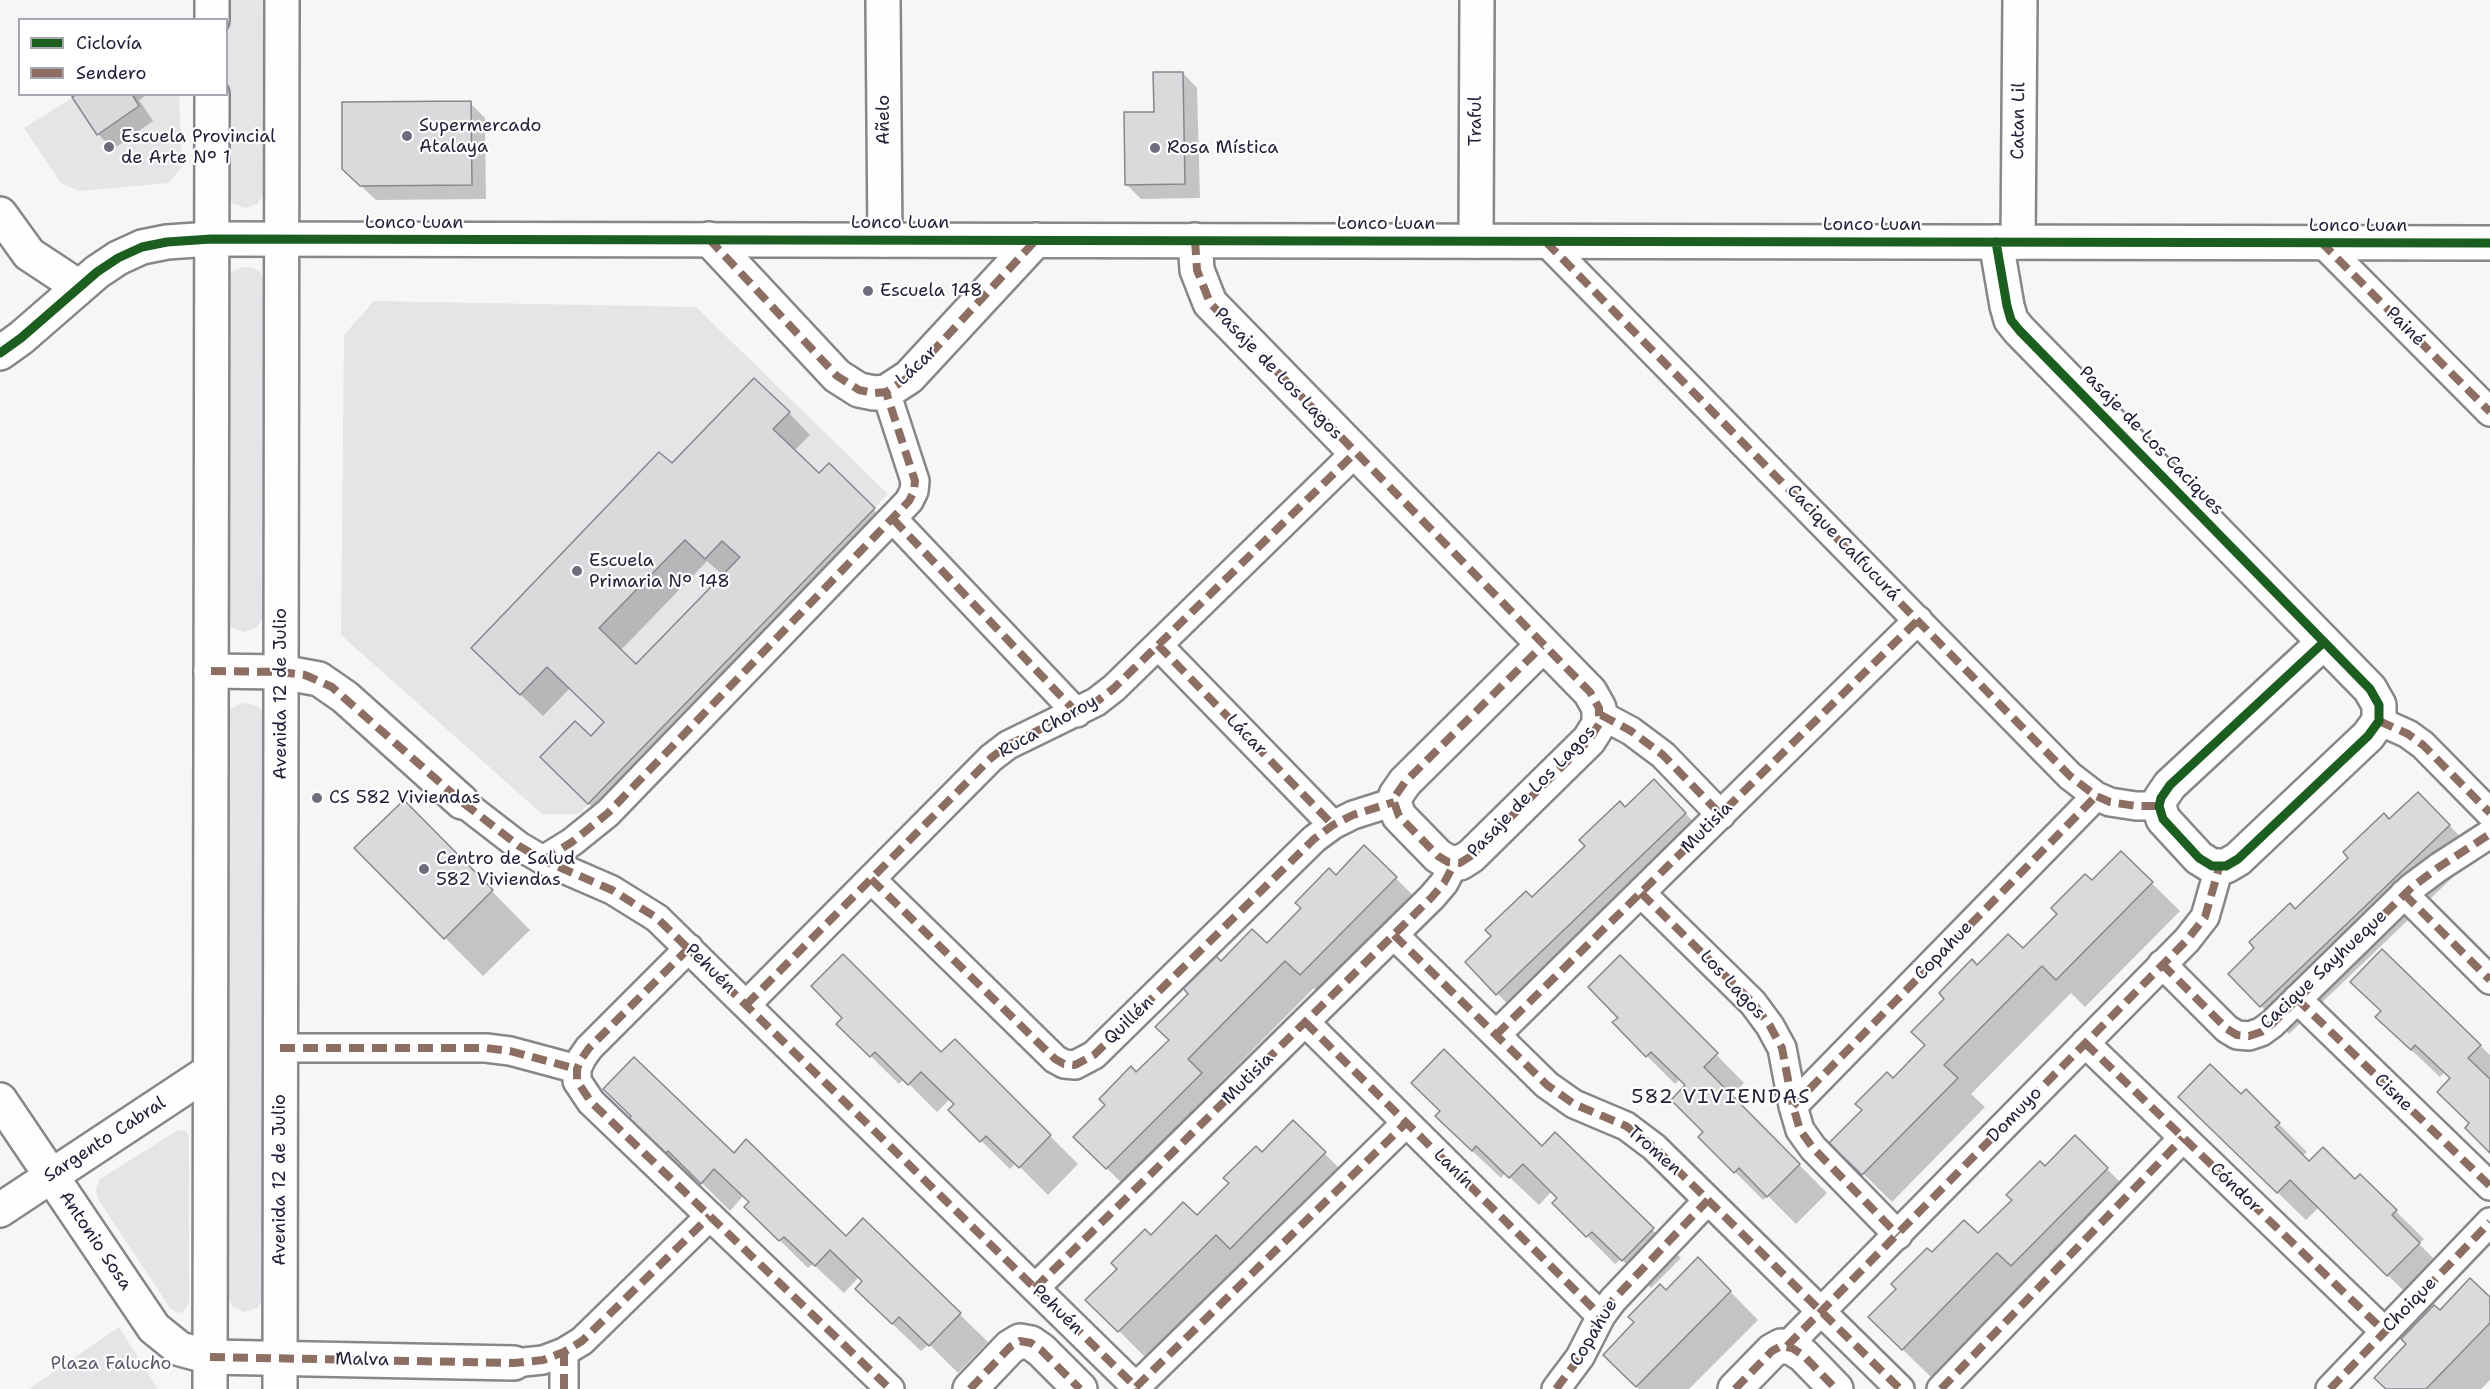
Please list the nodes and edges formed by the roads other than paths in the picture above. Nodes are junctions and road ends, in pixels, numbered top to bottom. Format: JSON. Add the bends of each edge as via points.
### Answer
{"nodes":[{"id":1,"x":212,"y":0,"type":"edge"},
{"id":2,"x":282,"y":0,"type":"edge"},
{"id":3,"x":883,"y":0,"type":"edge"},
{"id":4,"x":1477,"y":0,"type":"edge"},
{"id":5,"x":2020,"y":0,"type":"edge"},
{"id":6,"x":212,"y":18,"type":"edge"},
{"id":7,"x":212,"y":96,"type":"edge"},
{"id":8,"x":0,"y":214,"type":"edge"},
{"id":9,"x":211,"y":239,"type":"junction"},
{"id":10,"x":282,"y":239,"type":"junction"},
{"id":11,"x":708,"y":239,"type":"junction"},
{"id":12,"x":885,"y":240,"type":"junction"},
{"id":13,"x":1036,"y":240,"type":"junction"},
{"id":14,"x":1195,"y":240,"type":"junction"},
{"id":15,"x":1476,"y":241,"type":"junction"},
{"id":16,"x":1546,"y":242,"type":"junction"},
{"id":17,"x":2007,"y":242,"type":"junction"},
{"id":18,"x":2321,"y":242,"type":"junction"},
{"id":19,"x":2490,"y":243,"type":"edge"},
{"id":20,"x":79,"y":287,"type":"junction"},
{"id":21,"x":0,"y":353,"type":"edge"},
{"id":22,"x":886,"y":392,"type":"junction"},
{"id":23,"x":2490,"y":412,"type":"edge"},
{"id":24,"x":1355,"y":453,"type":"junction"},
{"id":25,"x":893,"y":519,"type":"junction"},
{"id":26,"x":1918,"y":620,"type":"junction"},
{"id":27,"x":2324,"y":642,"type":"junction"},
{"id":28,"x":1158,"y":645,"type":"junction"},
{"id":29,"x":1542,"y":646,"type":"junction"},
{"id":30,"x":211,"y":671,"type":"junction"},
{"id":31,"x":281,"y":672,"type":"junction"},
{"id":32,"x":1077,"y":713,"type":"junction"},
{"id":33,"x":1601,"y":716,"type":"junction"},
{"id":34,"x":2379,"y":721,"type":"junction"},
{"id":35,"x":2096,"y":796,"type":"junction"},
{"id":36,"x":462,"y":802,"type":"joint"},
{"id":37,"x":1394,"y":802,"type":"junction"},
{"id":38,"x":2159,"y":806,"type":"junction"},
{"id":39,"x":2490,"y":813,"type":"edge"},
{"id":40,"x":1721,"y":815,"type":"junction"},
{"id":41,"x":1333,"y":825,"type":"junction"},
{"id":42,"x":2490,"y":834,"type":"edge"},
{"id":43,"x":543,"y":860,"type":"junction"},
{"id":44,"x":1454,"y":864,"type":"junction"},
{"id":45,"x":2219,"y":868,"type":"junction"},
{"id":46,"x":871,"y":879,"type":"junction"},
{"id":47,"x":1641,"y":893,"type":"junction"},
{"id":48,"x":2404,"y":894,"type":"junction"},
{"id":49,"x":1394,"y":934,"type":"junction"},
{"id":50,"x":689,"y":948,"type":"junction"},
{"id":51,"x":2162,"y":964,"type":"junction"},
{"id":52,"x":2490,"y":980,"type":"edge"},
{"id":53,"x":2297,"y":999,"type":"junction"},
{"id":54,"x":746,"y":1005,"type":"junction"},
{"id":55,"x":1305,"y":1023,"type":"junction"},
{"id":56,"x":1497,"y":1035,"type":"junction"},
{"id":57,"x":2085,"y":1043,"type":"junction"},
{"id":58,"x":280,"y":1048,"type":"junction"},
{"id":59,"x":577,"y":1070,"type":"junction"},
{"id":60,"x":210,"y":1071,"type":"junction"},
{"id":61,"x":0,"y":1100,"type":"edge"},
{"id":62,"x":1792,"y":1106,"type":"junction"},
{"id":63,"x":1406,"y":1123,"type":"junction"},
{"id":64,"x":2184,"y":1138,"type":"junction"},
{"id":65,"x":51,"y":1176,"type":"junction"},
{"id":66,"x":2490,"y":1186,"type":"edge"},
{"id":67,"x":1708,"y":1200,"type":"junction"},
{"id":68,"x":0,"y":1210,"type":"edge"},
{"id":69,"x":710,"y":1215,"type":"junction"},
{"id":70,"x":2490,"y":1221,"type":"edge"},
{"id":71,"x":1898,"y":1235,"type":"junction"},
{"id":72,"x":1035,"y":1288,"type":"junction"},
{"id":73,"x":1822,"y":1312,"type":"junction"},
{"id":74,"x":1601,"y":1316,"type":"junction"},
{"id":75,"x":2385,"y":1332,"type":"junction"},
{"id":76,"x":1787,"y":1347,"type":"junction"},
{"id":77,"x":564,"y":1352,"type":"junction"},
{"id":78,"x":210,"y":1357,"type":"junction"},
{"id":79,"x":514,"y":1363,"type":"joint"},
{"id":80,"x":280,"y":1374,"type":"edge"},
{"id":81,"x":1137,"y":1388,"type":"edge"},
{"id":82,"x":210,"y":1389,"type":"edge"},
{"id":83,"x":564,"y":1389,"type":"edge"},
{"id":84,"x":890,"y":1389,"type":"edge"},
{"id":85,"x":970,"y":1389,"type":"edge"},
{"id":86,"x":1080,"y":1389,"type":"edge"},
{"id":87,"x":1556,"y":1389,"type":"edge"},
{"id":88,"x":1735,"y":1389,"type":"edge"},
{"id":89,"x":1836,"y":1389,"type":"edge"},
{"id":90,"x":1900,"y":1389,"type":"edge"},
{"id":91,"x":1941,"y":1389,"type":"edge"},
{"id":92,"x":2330,"y":1389,"type":"edge"}],
"edges":[{"from":1,"to":6,"type":"street"},
{"from":2,"to":10,"type":"street","name":"Avenida 12 de Julio"},
{"from":3,"to":12,"type":"street","name":"Añelo"},
{"from":4,"to":15,"type":"street","name":"Traful"},
{"from":5,"to":17,"type":"street","name":"Catan Lil"},
{"from":7,"to":9,"type":"street"},
{"from":8,"to":20,"type":"street","via":[[29,254]]},
{"from":9,"to":10,"type":"street","name":"Lonco Luan"},
{"from":9,"to":20,"type":"street","name":"Lonco Luan","via":[[142,247],[118,258]]},
{"from":9,"to":30,"type":"street"},
{"from":10,"to":11,"type":"street","name":"Lonco Luan"},
{"from":10,"to":31,"type":"street","name":"Avenida 12 de Julio"},
{"from":11,"to":12,"type":"street","name":"Lonco Luan"},
{"from":11,"to":22,"type":"street","name":"Lácar","via":[[837,376],[859,390]]},
{"from":12,"to":13,"type":"street","name":"Lonco Luan"},
{"from":13,"to":14,"type":"street","name":"Lonco Luan"},
{"from":13,"to":22,"type":"street","name":"Lácar","via":[[909,377]]},
{"from":14,"to":15,"type":"street","name":"Lonco Luan"},
{"from":14,"to":24,"type":"street","name":"Pasaje de Los Lagos","via":[[1197,270],[1210,303]]},
{"from":15,"to":16,"type":"street","name":"Lonco Luan"},
{"from":16,"to":17,"type":"street","name":"Lonco Luan"},
{"from":16,"to":26,"type":"street","name":"Cacique Calfucurá"},
{"from":17,"to":18,"type":"street","name":"Lonco Luan"},
{"from":17,"to":27,"type":"street","name":"Pasaje de Los Caciques","via":[[2007,306],[2019,330]]},
{"from":18,"to":19,"type":"street","name":"Lonco Luan"},
{"from":18,"to":23,"type":"street","name":"Painé"},
{"from":20,"to":21,"type":"street","name":"Lonco Luan"},
{"from":22,"to":25,"type":"street","via":[[915,481],[909,501]]},
{"from":24,"to":28,"type":"street","name":"Ruca Choroy"},
{"from":24,"to":29,"type":"street","name":"Pasaje de Los Lagos"},
{"from":25,"to":32,"type":"street"},
{"from":25,"to":43,"type":"street","via":[[608,813]]},
{"from":26,"to":35,"type":"street","name":"Cacique Calfucurá","via":[[2070,776]]},
{"from":26,"to":40,"type":"street","name":"Mutisia"},
{"from":27,"to":34,"type":"street","name":"Pasaje de Los Caciques","via":[[2375,696],[2381,712]]},
{"from":27,"to":38,"type":"street","via":[[2170,785]]},
{"from":28,"to":32,"type":"street","name":"Ruca Choroy","via":[[1114,688]]},
{"from":28,"to":41,"type":"street","name":"Lácar"},
{"from":29,"to":33,"type":"street","name":"Pasaje de Los Lagos","via":[[1596,699]]},
{"from":29,"to":37,"type":"street","via":[[1405,782]]},
{"from":30,"to":31,"type":"street","name":"Pehuén"},
{"from":30,"to":60,"type":"street"},
{"from":31,"to":36,"type":"street","name":"Pehuén","via":[[305,675],[332,687]]},
{"from":31,"to":58,"type":"street","name":"Avenida 12 de Julio"},
{"from":32,"to":46,"type":"street","name":"Ruca Choroy","via":[[1008,745],[991,758]]},
{"from":33,"to":40,"type":"street","via":[[1631,731],[1663,755]]},
{"from":33,"to":44,"type":"street","name":"Pasaje de Los Lagos","via":[[1589,740],[1471,856]]},
{"from":34,"to":39,"type":"street","via":[[2423,745]]},
{"from":34,"to":45,"type":"street","via":[[2368,736],[2238,859]]},
{"from":35,"to":38,"type":"street","name":"Cacique Calfucurá","via":[[2123,805]]},
{"from":35,"to":62,"type":"street","name":"Copahue"},
{"from":36,"to":43,"type":"street","name":"Pehuén"},
{"from":37,"to":41,"type":"street","name":"Quillén"},
{"from":37,"to":44,"type":"street","name":"Pasaje de Los Lagos","via":[[1399,816],[1437,856]]},
{"from":38,"to":45,"type":"street","via":[[2163,819],[2199,858]]},
{"from":40,"to":47,"type":"street","name":"Mutisia"},
{"from":41,"to":46,"type":"street","name":"Quillén","via":[[1314,839],[1094,1055],[1075,1065],[1055,1059]]},
{"from":42,"to":48,"type":"street","name":"Cacique Sayhueque"},
{"from":43,"to":50,"type":"street","name":"Pehuén","via":[[635,903]]},
{"from":44,"to":49,"type":"street","name":"Mutisia","via":[[1438,890]]},
{"from":45,"to":51,"type":"street","name":"Domuyo","via":[[2205,917]]},
{"from":46,"to":54,"type":"street","name":"Ruca Choroy"},
{"from":47,"to":56,"type":"street","name":"Mutisia"},
{"from":47,"to":62,"type":"street","name":"Los Lagos","via":[[1753,1003],[1770,1026],[1782,1048]]},
{"from":48,"to":52,"type":"street"},
{"from":48,"to":53,"type":"street","name":"Cacique Sayhueque"},
{"from":49,"to":55,"type":"street","name":"Mutisia"},
{"from":49,"to":56,"type":"street","name":"Tromen"},
{"from":50,"to":54,"type":"street","name":"Pehuén"},
{"from":50,"to":59,"type":"street","via":[[590,1048]]},
{"from":51,"to":53,"type":"street","name":"Cacique Sayhueque","via":[[2237,1035],[2261,1032]]},
{"from":51,"to":57,"type":"street","name":"Domuyo"},
{"from":53,"to":66,"type":"street","name":"Cisne"},
{"from":54,"to":72,"type":"street","name":"Pehuén"},
{"from":55,"to":63,"type":"street","name":"Lanín"},
{"from":55,"to":72,"type":"street","name":"Mutisia"},
{"from":56,"to":67,"type":"street","name":"Tromen","via":[[1559,1095],[1641,1135]]},
{"from":57,"to":64,"type":"street","name":"Cóndor"},
{"from":57,"to":71,"type":"street","name":"Domuyo"},
{"from":58,"to":59,"type":"street","via":[[486,1048]]},
{"from":58,"to":80,"type":"street","name":"Avenida 12 de Julio"},
{"from":59,"to":69,"type":"street","via":[[577,1081],[591,1102]]},
{"from":60,"to":65,"type":"street","name":"Sargento Cabral"},
{"from":60,"to":78,"type":"street"},
{"from":61,"to":65,"type":"street","name":"Antonio Sosa"},
{"from":62,"to":71,"type":"street","name":"Los Lagos","via":[[1800,1130],[1813,1148]]},
{"from":63,"to":74,"type":"street","name":"Lanín"},
{"from":63,"to":81,"type":"street"},
{"from":64,"to":75,"type":"street","name":"Cóndor"},
{"from":64,"to":91,"type":"street"},
{"from":65,"to":68,"type":"street","name":"Sargento Cabral"},
{"from":65,"to":78,"type":"street","name":"Antonio Sosa","via":[[154,1328],[180,1349]]},
{"from":67,"to":73,"type":"street","name":"Tromen"},
{"from":67,"to":74,"type":"street","name":"Copahue"},
{"from":69,"to":77,"type":"street","via":[[599,1326]]},
{"from":69,"to":84,"type":"street"},
{"from":70,"to":75,"type":"street","name":"Choique"},
{"from":71,"to":73,"type":"street","name":"Domuyo"},
{"from":72,"to":81,"type":"street","name":"Pehuén"},
{"from":73,"to":76,"type":"street","name":"Domuyo"},
{"from":73,"to":90,"type":"street","name":"Tromen"},
{"from":74,"to":87,"type":"street","name":"Copahue","via":[[1580,1357]]},
{"from":75,"to":92,"type":"street","name":"Choique"},
{"from":76,"to":88,"type":"street","via":[[1772,1352]]},
{"from":76,"to":89,"type":"street","via":[[1803,1354]]},
{"from":77,"to":79,"type":"street","via":[[543,1360]]},
{"from":77,"to":83,"type":"street"},
{"from":78,"to":80,"type":"street","name":"Malva"},
{"from":78,"to":82,"type":"street"},
{"from":79,"to":80,"type":"street","name":"Malva"},
{"from":85,"to":86,"type":"street","via":[[1020,1341],[1041,1350]]}]}
